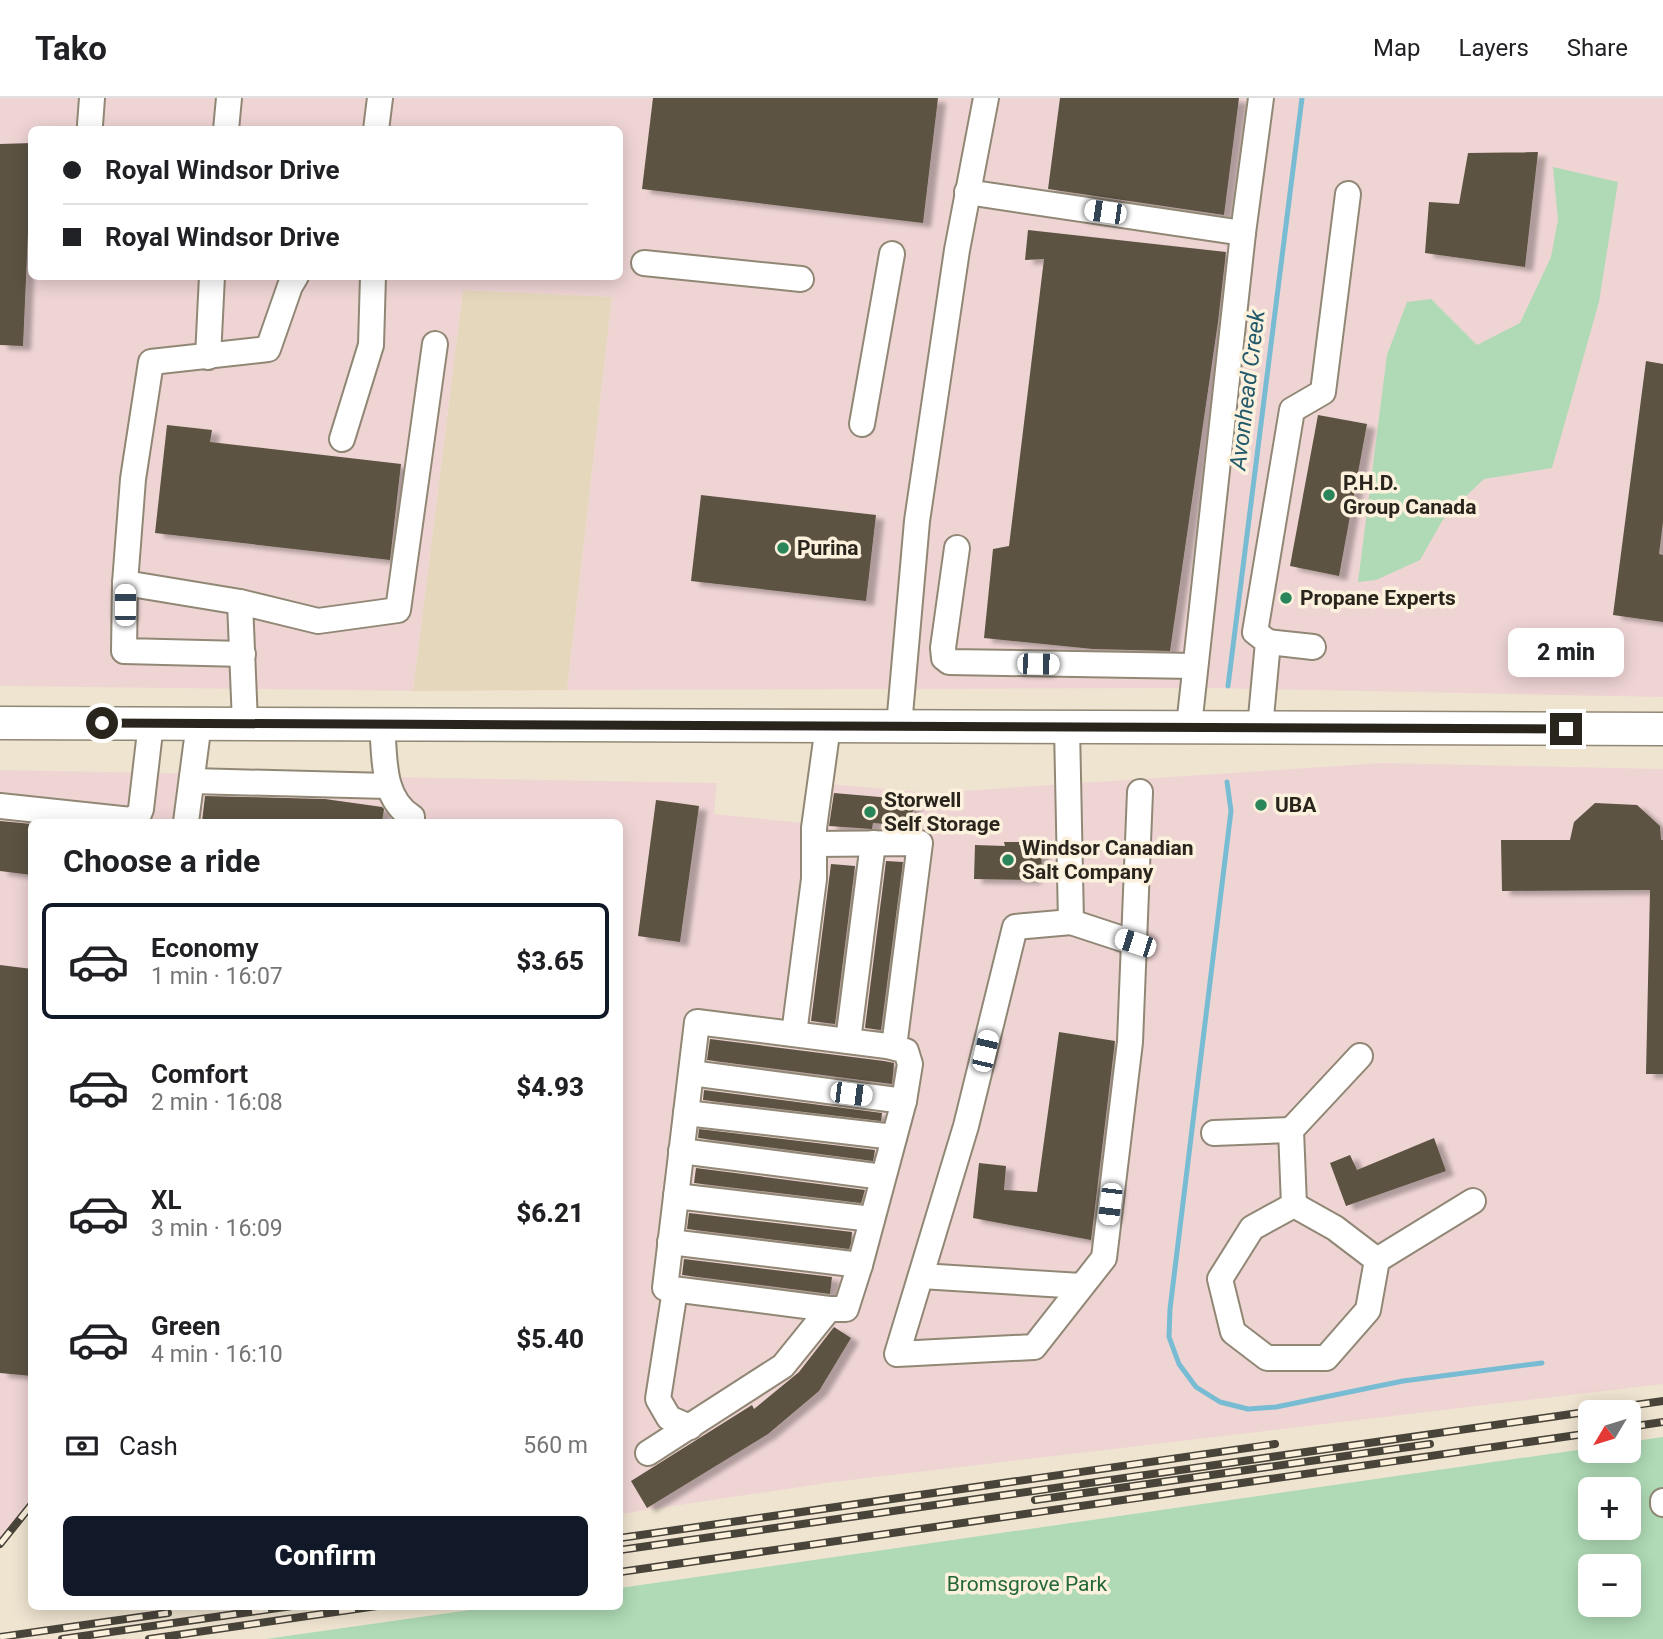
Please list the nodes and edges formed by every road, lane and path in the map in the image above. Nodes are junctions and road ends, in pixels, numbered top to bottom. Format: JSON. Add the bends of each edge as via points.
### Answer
{"nodes":[{"id":1,"x":92,"y":98,"type":"edge"},
{"id":2,"x":229,"y":98,"type":"edge"},
{"id":3,"x":380,"y":98,"type":"edge"},
{"id":4,"x":985,"y":98,"type":"edge"},
{"id":5,"x":1261,"y":98,"type":"edge"},
{"id":6,"x":90,"y":125,"type":"dead end"},
{"id":7,"x":226,"y":126,"type":"edge"},
{"id":8,"x":376,"y":126,"type":"edge"},
{"id":9,"x":967,"y":191,"type":"junction"},
{"id":10,"x":1348,"y":194,"type":"dead end"},
{"id":11,"x":1243,"y":233,"type":"junction"},
{"id":12,"x":892,"y":254,"type":"dead end"},
{"id":13,"x":643,"y":263,"type":"dead end"},
{"id":14,"x":801,"y":279,"type":"dead end"},
{"id":15,"x":212,"y":280,"type":"edge"},
{"id":16,"x":294,"y":280,"type":"edge"},
{"id":17,"x":373,"y":280,"type":"edge"},
{"id":18,"x":435,"y":344,"type":"dead end"},
{"id":19,"x":208,"y":357,"type":"junction"},
{"id":20,"x":862,"y":424,"type":"dead end"},
{"id":21,"x":341,"y":439,"type":"dead end"},
{"id":22,"x":957,"y":548,"type":"dead end"},
{"id":23,"x":125,"y":583,"type":"junction"},
{"id":24,"x":240,"y":602,"type":"junction"},
{"id":25,"x":1268,"y":642,"type":"junction"},
{"id":26,"x":1313,"y":647,"type":"dead end"},
{"id":27,"x":243,"y":654,"type":"junction"},
{"id":28,"x":1194,"y":666,"type":"junction"},
{"id":29,"x":0,"y":723,"type":"edge"},
{"id":30,"x":151,"y":723,"type":"junction"},
{"id":31,"x":199,"y":723,"type":"junction"},
{"id":32,"x":245,"y":723,"type":"junction"},
{"id":33,"x":382,"y":724,"type":"junction"},
{"id":34,"x":828,"y":726,"type":"junction"},
{"id":35,"x":899,"y":726,"type":"junction"},
{"id":36,"x":1189,"y":726,"type":"junction"},
{"id":37,"x":1067,"y":727,"type":"junction"},
{"id":38,"x":1260,"y":727,"type":"junction"},
{"id":39,"x":1663,"y":729,"type":"edge"},
{"id":40,"x":192,"y":781,"type":"junction"},
{"id":41,"x":387,"y":786,"type":"junction"},
{"id":42,"x":1140,"y":792,"type":"dead end"},
{"id":43,"x":0,"y":806,"type":"edge"},
{"id":44,"x":122,"y":819,"type":"edge"},
{"id":45,"x":132,"y":819,"type":"edge"},
{"id":46,"x":186,"y":819,"type":"edge"},
{"id":47,"x":412,"y":819,"type":"edge"},
{"id":48,"x":873,"y":843,"type":"junction"},
{"id":49,"x":814,"y":844,"type":"junction"},
{"id":50,"x":1071,"y":922,"type":"junction"},
{"id":51,"x":1135,"y":943,"type":"junction"},
{"id":52,"x":794,"y":1034,"type":"junction"},
{"id":53,"x":848,"y":1041,"type":"junction"},
{"id":54,"x":894,"y":1047,"type":"junction"},
{"id":55,"x":1360,"y":1056,"type":"dead end"},
{"id":56,"x":691,"y":1073,"type":"junction"},
{"id":57,"x":904,"y":1101,"type":"junction"},
{"id":58,"x":686,"y":1113,"type":"junction"},
{"id":59,"x":1292,"y":1130,"type":"junction"},
{"id":60,"x":1214,"y":1133,"type":"dead end"},
{"id":61,"x":894,"y":1137,"type":"junction"},
{"id":62,"x":681,"y":1151,"type":"junction"},
{"id":63,"x":883,"y":1177,"type":"junction"},
{"id":64,"x":676,"y":1196,"type":"junction"},
{"id":65,"x":1474,"y":1201,"type":"dead end"},
{"id":66,"x":1294,"y":1205,"type":"junction"},
{"id":67,"x":872,"y":1219,"type":"junction"},
{"id":68,"x":670,"y":1242,"type":"junction"},
{"id":69,"x":1377,"y":1260,"type":"junction"},
{"id":70,"x":860,"y":1265,"type":"junction"},
{"id":71,"x":920,"y":1276,"type":"junction"},
{"id":72,"x":1081,"y":1286,"type":"junction"},
{"id":73,"x":675,"y":1290,"type":"junction"},
{"id":74,"x":829,"y":1309,"type":"junction"},
{"id":75,"x":690,"y":1427,"type":"junction"},
{"id":76,"x":648,"y":1453,"type":"dead end"}],
"edges":[{"from":1,"to":6,"type":"lane"},
{"from":2,"to":7,"type":"lane"},
{"from":3,"to":8,"type":"lane"},
{"from":4,"to":9,"type":"lane"},
{"from":5,"to":11,"type":"lane"},
{"from":9,"to":11,"type":"lane"},
{"from":9,"to":35,"type":"lane","via":[[917,521]]},
{"from":10,"to":25,"type":"lane","via":[[1323,392],[1292,411],[1255,632]]},
{"from":11,"to":28,"type":"lane"},
{"from":12,"to":20,"type":"lane"},
{"from":13,"to":14,"type":"lane"},
{"from":15,"to":19,"type":"lane"},
{"from":16,"to":19,"type":"lane","via":[[268,349]]},
{"from":17,"to":21,"type":"lane","via":[[371,345]]},
{"from":18,"to":24,"type":"lane","via":[[398,610],[318,621]]},
{"from":19,"to":23,"type":"lane","via":[[151,362],[133,479]]},
{"from":22,"to":28,"type":"lane","via":[[943,648],[949,662]]},
{"from":23,"to":24,"type":"lane"},
{"from":23,"to":27,"type":"lane","via":[[124,651]]},
{"from":24,"to":27,"type":"lane"},
{"from":25,"to":26,"type":"lane"},
{"from":25,"to":38,"type":"lane"},
{"from":27,"to":32,"type":"lane"},
{"from":28,"to":36,"type":"lane"},
{"from":29,"to":30,"type":"main road"},
{"from":30,"to":31,"type":"main road"},
{"from":30,"to":45,"type":"lane","via":[[141,809]]},
{"from":31,"to":32,"type":"main road"},
{"from":31,"to":40,"type":"lane"},
{"from":32,"to":33,"type":"main road"},
{"from":33,"to":34,"type":"main road"},
{"from":33,"to":41,"type":"lane"},
{"from":34,"to":35,"type":"main road"},
{"from":34,"to":49,"type":"lane"},
{"from":35,"to":37,"type":"main road"},
{"from":36,"to":37,"type":"main road"},
{"from":36,"to":38,"type":"main road"},
{"from":37,"to":50,"type":"lane"},
{"from":38,"to":39,"type":"main road"},
{"from":40,"to":41,"type":"lane"},
{"from":40,"to":46,"type":"lane"},
{"from":41,"to":47,"type":"lane"},
{"from":42,"to":51,"type":"lane"},
{"from":43,"to":44,"type":"lane"},
{"from":48,"to":49,"type":"lane"},
{"from":48,"to":53,"type":"lane"},
{"from":48,"to":54,"type":"lane","via":[[920,843]]},
{"from":49,"to":52,"type":"lane","via":[[814,879]]},
{"from":50,"to":51,"type":"lane"},
{"from":50,"to":71,"type":"lane","via":[[1015,927],[966,1126]]},
{"from":51,"to":72,"type":"lane","via":[[1130,1042],[1104,1258]]},
{"from":52,"to":53,"type":"lane"},
{"from":52,"to":56,"type":"lane","via":[[697,1022]]},
{"from":53,"to":54,"type":"lane"},
{"from":54,"to":57,"type":"lane","via":[[909,1057]]},
{"from":55,"to":59,"type":"lane"},
{"from":56,"to":57,"type":"lane"},
{"from":56,"to":58,"type":"lane"},
{"from":57,"to":61,"type":"lane"},
{"from":58,"to":61,"type":"lane"},
{"from":58,"to":62,"type":"lane"},
{"from":59,"to":60,"type":"lane"},
{"from":59,"to":66,"type":"lane"},
{"from":61,"to":63,"type":"lane"},
{"from":62,"to":63,"type":"lane"},
{"from":62,"to":64,"type":"lane"},
{"from":63,"to":67,"type":"lane"},
{"from":64,"to":67,"type":"lane"},
{"from":64,"to":68,"type":"lane"},
{"from":65,"to":69,"type":"lane"},
{"from":66,"to":69,"type":"lane"},
{"from":66,"to":69,"type":"lane","via":[[1252,1228],[1220,1279],[1233,1332],[1267,1358],[1326,1358],[1368,1310]]},
{"from":67,"to":70,"type":"lane"},
{"from":68,"to":70,"type":"lane"},
{"from":68,"to":73,"type":"lane","via":[[665,1289]]},
{"from":70,"to":74,"type":"lane","via":[[846,1309]]},
{"from":71,"to":72,"type":"lane"},
{"from":71,"to":72,"type":"lane","via":[[897,1354],[1034,1348]]},
{"from":73,"to":74,"type":"lane"},
{"from":73,"to":75,"type":"lane","via":[[658,1399],[670,1418]]},
{"from":74,"to":75,"type":"lane","via":[[783,1366]]},
{"from":75,"to":76,"type":"lane"}]}
